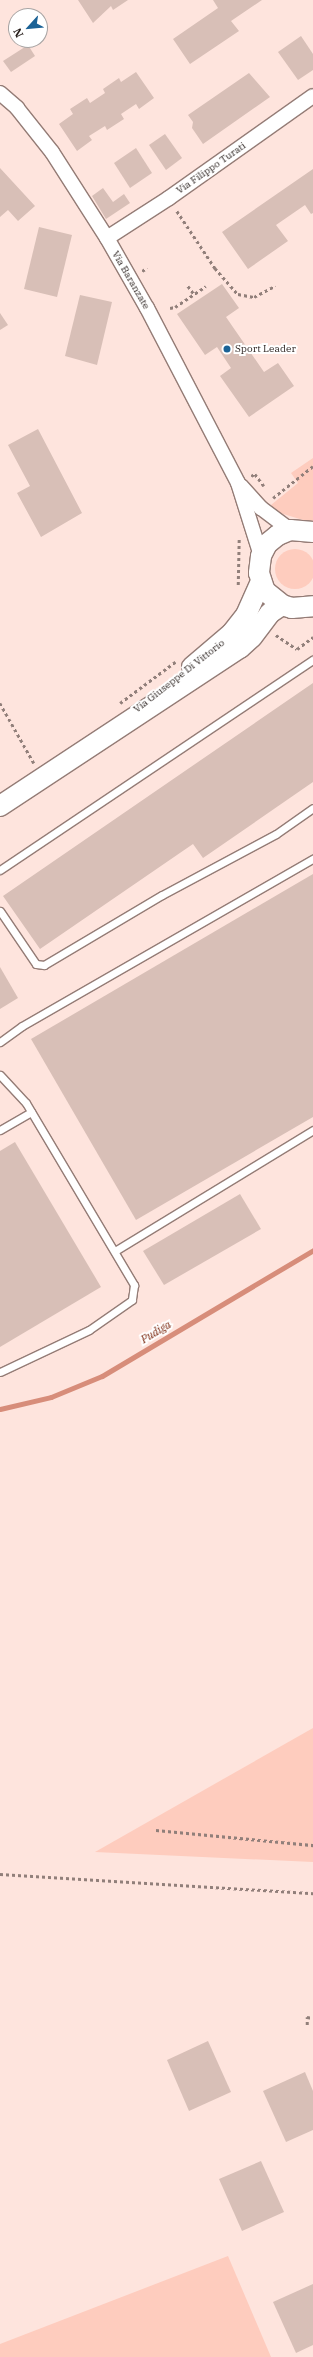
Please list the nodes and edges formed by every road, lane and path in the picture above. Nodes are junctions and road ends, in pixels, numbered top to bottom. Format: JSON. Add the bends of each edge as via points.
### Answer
{"nodes":[{"id":1,"x":0,"y":93,"type":"edge"},
{"id":2,"x":313,"y":96,"type":"edge"},
{"id":3,"x":169,"y":198,"type":"junction"},
{"id":4,"x":107,"y":238,"type":"junction"},
{"id":5,"x":188,"y":286,"type":"dead end"},
{"id":6,"x":206,"y":286,"type":"dead end"},
{"id":7,"x":275,"y":286,"type":"dead end"},
{"id":8,"x":194,"y":294,"type":"junction"},
{"id":9,"x":170,"y":308,"type":"dead end"},
{"id":10,"x":313,"y":466,"type":"edge"},
{"id":11,"x":256,"y":474,"type":"dead end"},
{"id":12,"x":238,"y":483,"type":"junction"},
{"id":13,"x":266,"y":489,"type":"dead end"},
{"id":14,"x":269,"y":494,"type":"dead end"},
{"id":15,"x":290,"y":530,"type":"junction"},
{"id":16,"x":239,"y":532,"type":"dead end"},
{"id":17,"x":313,"y":532,"type":"edge"},
{"id":18,"x":261,"y":556,"type":"junction"},
{"id":19,"x":261,"y":581,"type":"junction"},
{"id":20,"x":238,"y":588,"type":"dead end"},
{"id":21,"x":282,"y":605,"type":"junction"},
{"id":22,"x":313,"y":606,"type":"edge"},
{"id":23,"x":273,"y":633,"type":"dead end"},
{"id":24,"x":313,"y":638,"type":"edge"},
{"id":25,"x":180,"y":658,"type":"dead end"},
{"id":26,"x":313,"y":660,"type":"edge"},
{"id":27,"x":0,"y":703,"type":"edge"},
{"id":28,"x":118,"y":704,"type":"dead end"},
{"id":29,"x":77,"y":754,"type":"junction"},
{"id":30,"x":39,"y":767,"type":"junction"},
{"id":31,"x":0,"y":806,"type":"edge"},
{"id":32,"x":313,"y":808,"type":"edge"},
{"id":33,"x":313,"y":859,"type":"edge"},
{"id":34,"x":0,"y":870,"type":"edge"},
{"id":35,"x":0,"y":911,"type":"edge"},
{"id":36,"x":0,"y":1042,"type":"edge"},
{"id":37,"x":0,"y":1075,"type":"edge"},
{"id":38,"x":31,"y":1112,"type":"junction"},
{"id":39,"x":0,"y":1130,"type":"edge"},
{"id":40,"x":313,"y":1130,"type":"edge"},
{"id":41,"x":115,"y":1251,"type":"junction"},
{"id":42,"x":0,"y":1372,"type":"edge"},
{"id":43,"x":156,"y":1830,"type":"dead end"},
{"id":44,"x":313,"y":1845,"type":"edge"},
{"id":45,"x":0,"y":1874,"type":"edge"},
{"id":46,"x":313,"y":1893,"type":"edge"},
{"id":47,"x":313,"y":2018,"type":"edge"},
{"id":48,"x":307,"y":2025,"type":"dead end"}],
"edges":[{"from":1,"to":4,"type":"street","name":"Via Baranzate","via":[[36,130]]},
{"from":2,"to":3,"type":"street","name":"Via Filippo Turati"},
{"from":3,"to":4,"type":"street","name":"Via Filippo Turati"},
{"from":3,"to":7,"type":"path","via":[[215,268],[238,294],[254,297]]},
{"from":4,"to":12,"type":"street","name":"Via Baranzate","via":[[170,349]]},
{"from":5,"to":8,"type":"path"},
{"from":6,"to":8,"type":"path"},
{"from":8,"to":9,"type":"path"},
{"from":10,"to":14,"type":"path","via":[[272,499]]},
{"from":11,"to":13,"type":"path"},
{"from":12,"to":15,"type":"street","name":"Via Baranzate","via":[[261,508]]},
{"from":12,"to":18,"type":"street","name":"Via Baranzate"},
{"from":15,"to":17,"type":"street"},
{"from":15,"to":18,"type":"street","via":[[267,544]]},
{"from":16,"to":20,"type":"path"},
{"from":18,"to":19,"type":"street"},
{"from":19,"to":21,"type":"street","via":[[265,591]]},
{"from":19,"to":29,"type":"street","name":"Via Giuseppe Di Vittorio","via":[[246,615],[232,633],[201,660]]},
{"from":21,"to":22,"type":"street","via":[[292,608]]},
{"from":21,"to":29,"type":"street","name":"Via Giuseppe Di Vittorio","via":[[270,613],[240,648]]},
{"from":23,"to":24,"type":"path","via":[[297,649]]},
{"from":25,"to":28,"type":"path"},
{"from":26,"to":34,"type":"lane"},
{"from":27,"to":30,"type":"path"},
{"from":29,"to":30,"type":"street","name":"Via Giuseppe Di Vittorio"},
{"from":30,"to":31,"type":"street","name":"Via Giuseppe Di Vittorio"},
{"from":32,"to":35,"type":"lane","via":[[276,834],[162,895],[44,965],[36,964]]},
{"from":33,"to":36,"type":"lane","via":[[22,1026]]},
{"from":37,"to":38,"type":"lane"},
{"from":38,"to":39,"type":"lane"},
{"from":38,"to":41,"type":"lane"},
{"from":40,"to":41,"type":"lane"},
{"from":41,"to":42,"type":"lane","via":[[134,1285],[132,1300],[89,1330]]},
{"from":43,"to":44,"type":"path"},
{"from":45,"to":46,"type":"path"},
{"from":47,"to":48,"type":"path","via":[[307,2017]]}]}
